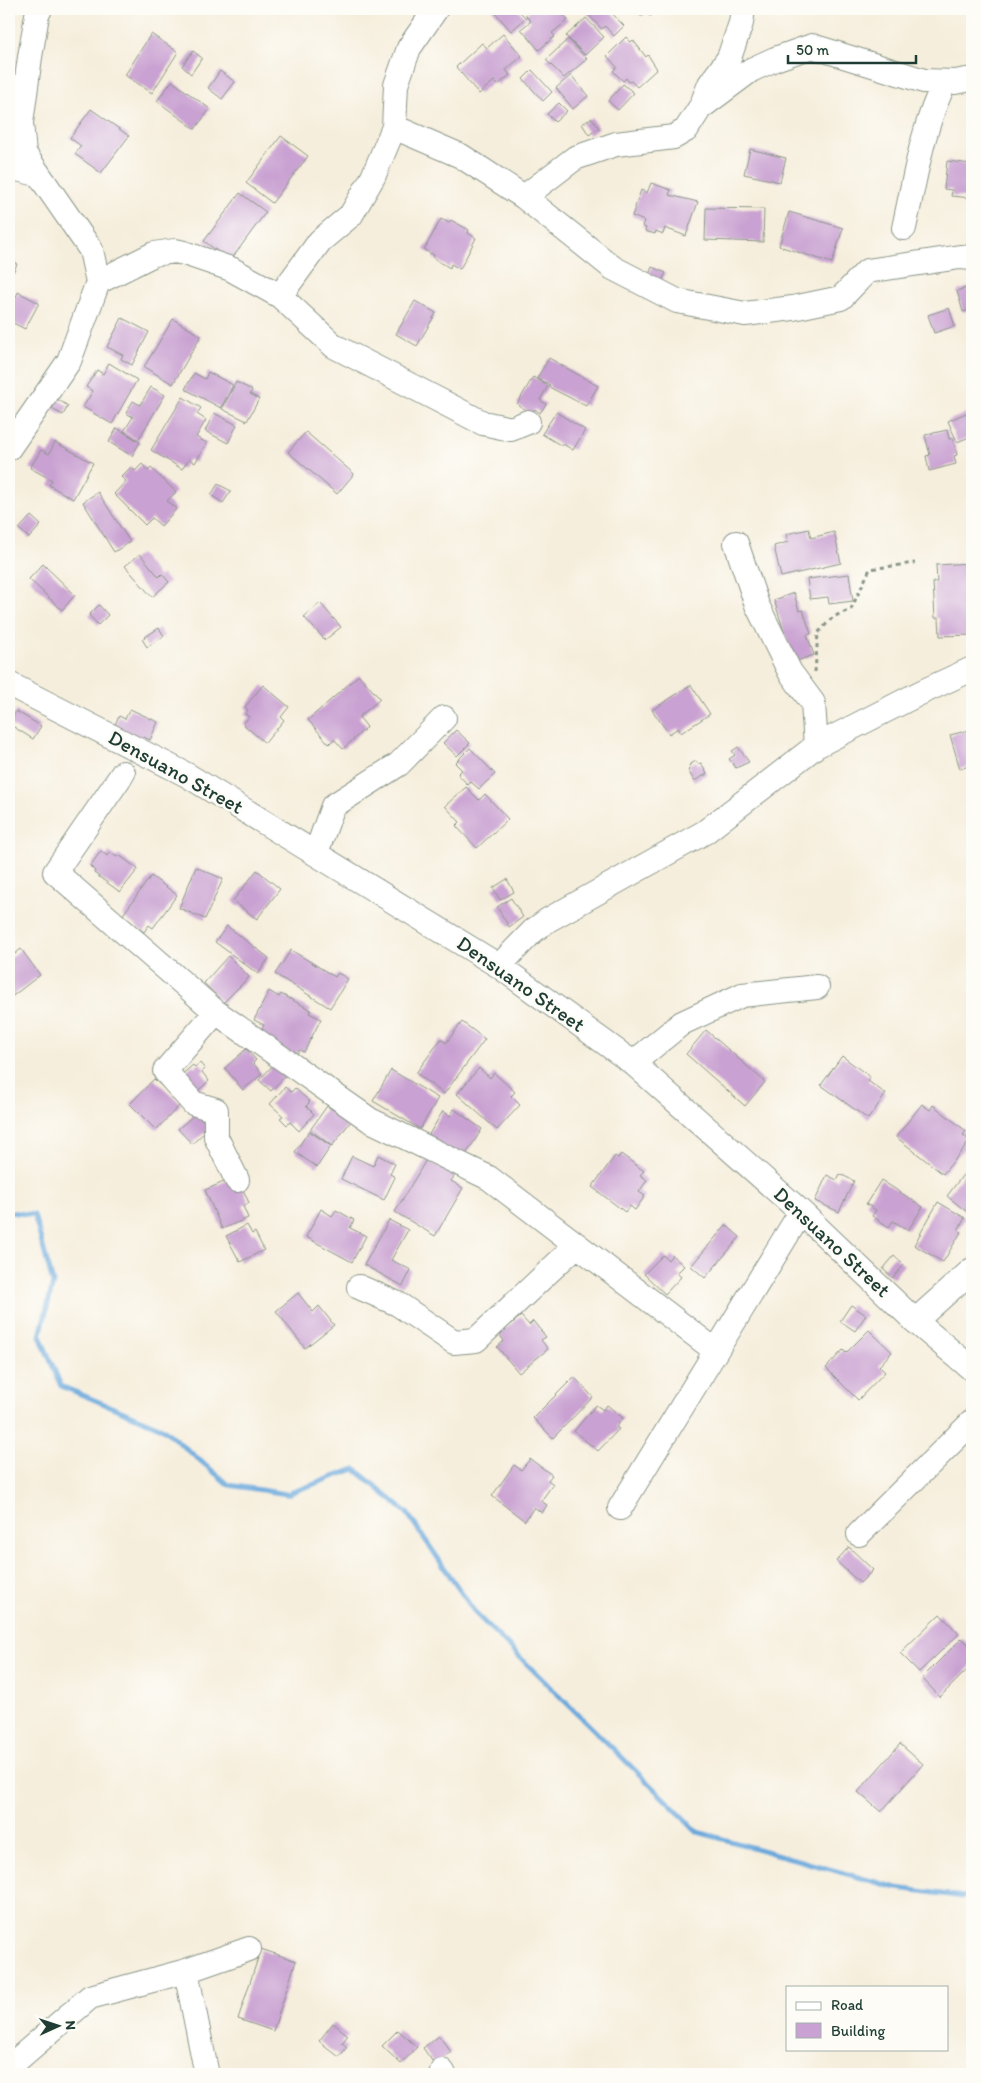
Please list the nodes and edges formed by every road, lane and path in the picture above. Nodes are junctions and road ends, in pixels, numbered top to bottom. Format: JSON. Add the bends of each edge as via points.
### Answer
{"nodes":[{"id":1,"x":40,"y":9,"type":"edge"},
{"id":2,"x":436,"y":9,"type":"edge"},
{"id":3,"x":744,"y":9,"type":"edge"},
{"id":4,"x":972,"y":79,"type":"edge"},
{"id":5,"x":945,"y":82,"type":"junction"},
{"id":6,"x":700,"y":108,"type":"junction"},
{"id":7,"x":394,"y":127,"type":"junction"},
{"id":8,"x":9,"y":167,"type":"edge"},
{"id":9,"x":37,"y":174,"type":"junction"},
{"id":10,"x":524,"y":197,"type":"junction"},
{"id":11,"x":904,"y":228,"type":"dead end"},
{"id":12,"x":972,"y":258,"type":"edge"},
{"id":13,"x":98,"y":282,"type":"junction"},
{"id":14,"x":280,"y":296,"type":"junction"},
{"id":15,"x":528,"y":422,"type":"dead end"},
{"id":16,"x":9,"y":448,"type":"edge"},
{"id":17,"x":736,"y":543,"type":"dead end"},
{"id":18,"x":915,"y":563,"type":"dead end"},
{"id":19,"x":972,"y":669,"type":"edge"},
{"id":20,"x":9,"y":684,"type":"edge"},
{"id":21,"x":813,"y":703,"type":"junction"},
{"id":22,"x":444,"y":718,"type":"dead end"},
{"id":23,"x":816,"y":746,"type":"junction"},
{"id":24,"x":123,"y":773,"type":"dead end"},
{"id":25,"x":316,"y":853,"type":"junction"},
{"id":26,"x":500,"y":966,"type":"junction"},
{"id":27,"x":817,"y":987,"type":"dead end"},
{"id":28,"x":216,"y":1012,"type":"junction"},
{"id":29,"x":633,"y":1063,"type":"junction"},
{"id":30,"x":237,"y":1180,"type":"dead end"},
{"id":31,"x":801,"y":1212,"type":"junction"},
{"id":32,"x":577,"y":1245,"type":"junction"},
{"id":33,"x":972,"y":1270,"type":"edge"},
{"id":34,"x":359,"y":1288,"type":"dead end"},
{"id":35,"x":915,"y":1321,"type":"junction"},
{"id":36,"x":716,"y":1352,"type":"junction"},
{"id":37,"x":972,"y":1369,"type":"edge"},
{"id":38,"x":972,"y":1422,"type":"edge"},
{"id":39,"x":620,"y":1508,"type":"dead end"},
{"id":40,"x":860,"y":1534,"type":"dead end"},
{"id":41,"x":249,"y":1949,"type":"dead end"},
{"id":42,"x":186,"y":1971,"type":"junction"},
{"id":43,"x":9,"y":2067,"type":"edge"},
{"id":44,"x":206,"y":2070,"type":"dead end"}],
"edges":[{"from":1,"to":9,"type":"street","via":[[21,123],[24,153]]},
{"from":2,"to":7,"type":"street","via":[[408,48],[396,84]]},
{"from":3,"to":6,"type":"street","via":[[729,58],[710,84]]},
{"from":4,"to":5,"type":"street"},
{"from":5,"to":6,"type":"street","via":[[924,81],[812,46],[751,70]]},
{"from":5,"to":11,"type":"street","via":[[934,103]]},
{"from":6,"to":10,"type":"street","via":[[686,130],[674,137],[616,144],[575,158]]},
{"from":7,"to":10,"type":"street","via":[[461,156]]},
{"from":7,"to":14,"type":"street","via":[[373,177],[351,215],[320,241]]},
{"from":8,"to":9,"type":"street"},
{"from":9,"to":13,"type":"street","via":[[91,250]]},
{"from":10,"to":12,"type":"street","via":[[613,268],[677,301],[745,314],[841,298],[867,271]]},
{"from":13,"to":14,"type":"street","via":[[154,254],[175,251],[231,269]]},
{"from":13,"to":16,"type":"street","via":[[69,361]]},
{"from":14,"to":15,"type":"street","via":[[334,346],[483,423],[510,429]]},
{"from":17,"to":21,"type":"street","via":[[761,613],[790,672]]},
{"from":18,"to":21,"type":"path","via":[[870,569],[851,609],[833,617],[818,633]]},
{"from":19,"to":23,"type":"street"},
{"from":20,"to":25,"type":"street","name":"Densuano Street","via":[[187,775]]},
{"from":21,"to":23,"type":"street"},
{"from":22,"to":25,"type":"street","via":[[399,764],[333,806]]},
{"from":23,"to":26,"type":"street","via":[[705,832],[548,920]]},
{"from":24,"to":28,"type":"street","via":[[55,872]]},
{"from":25,"to":26,"type":"street","name":"Densuano Street"},
{"from":26,"to":29,"type":"street","name":"Densuano Street"},
{"from":27,"to":29,"type":"street","via":[[742,995],[682,1023]]},
{"from":28,"to":30,"type":"street","via":[[165,1071],[193,1103],[216,1110],[216,1137]]},
{"from":28,"to":32,"type":"street","via":[[370,1120],[490,1178]]},
{"from":29,"to":31,"type":"street","name":"Densuano Street"},
{"from":31,"to":35,"type":"street","name":"Densuano Street"},
{"from":31,"to":36,"type":"street"},
{"from":32,"to":34,"type":"street","via":[[476,1340],[454,1342],[398,1304]]},
{"from":32,"to":36,"type":"street"},
{"from":33,"to":35,"type":"street"},
{"from":35,"to":37,"type":"street","name":"Densuano Street"},
{"from":36,"to":39,"type":"street"},
{"from":38,"to":40,"type":"street"},
{"from":41,"to":42,"type":"street"},
{"from":42,"to":43,"type":"street","via":[[90,1997]]},
{"from":42,"to":44,"type":"street"}]}
